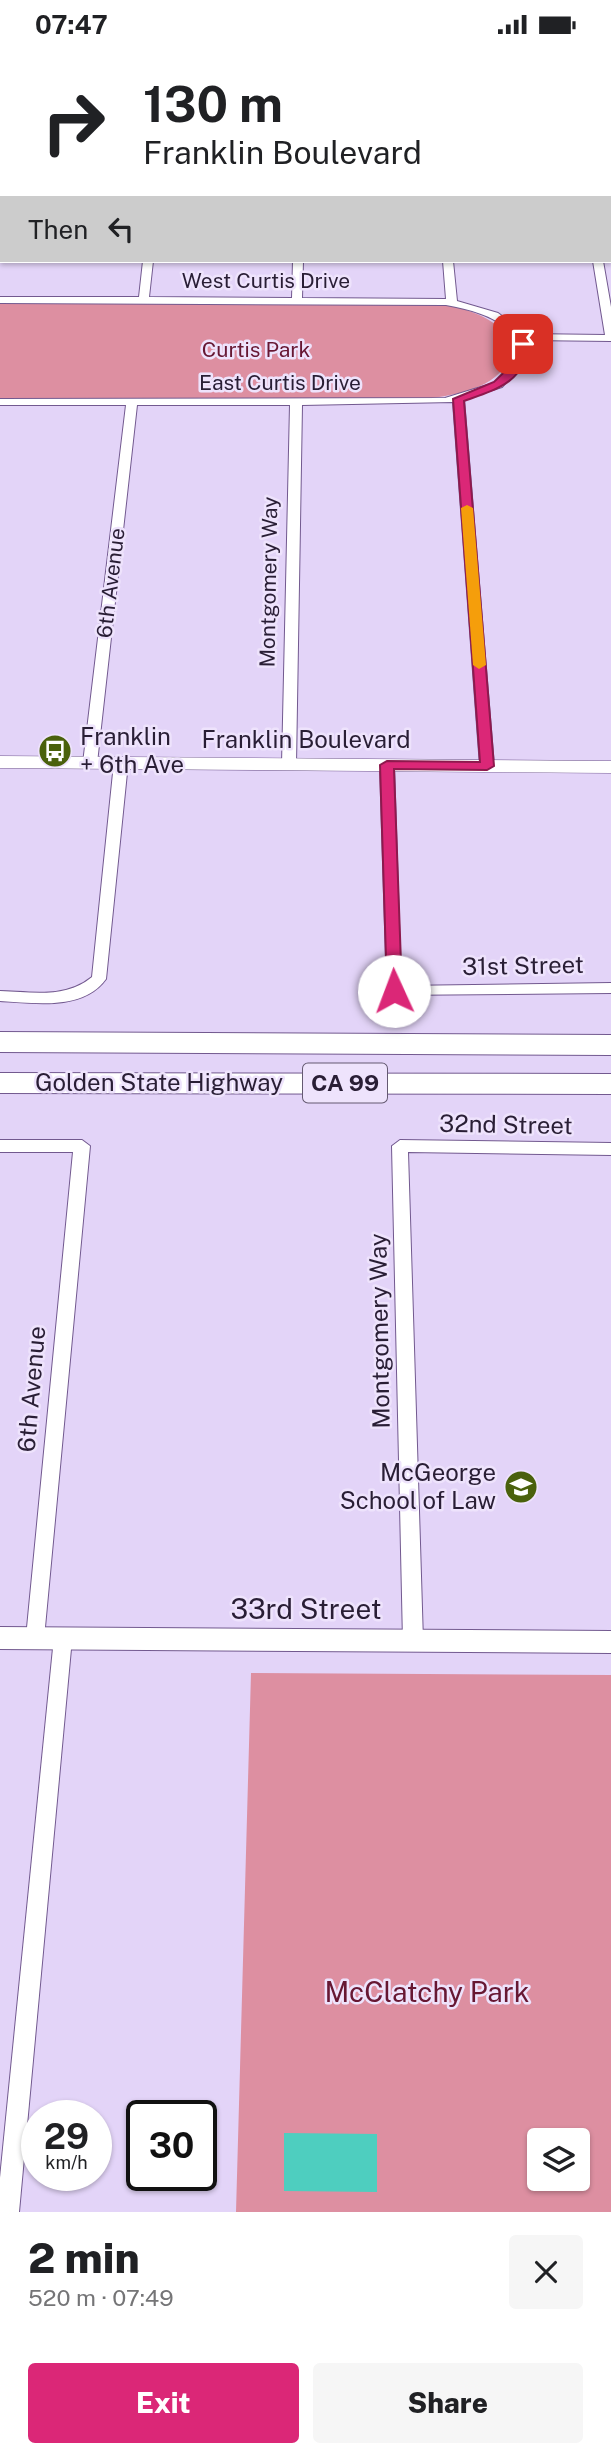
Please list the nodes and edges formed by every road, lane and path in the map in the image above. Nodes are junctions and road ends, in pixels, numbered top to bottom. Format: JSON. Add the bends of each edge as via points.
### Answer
{"nodes":[{"id":1,"x":148,"y":263,"type":"edge"},
{"id":2,"x":298,"y":263,"type":"edge"},
{"id":3,"x":449,"y":263,"type":"edge"},
{"id":4,"x":598,"y":263,"type":"edge"},
{"id":5,"x":0,"y":300,"type":"edge"},
{"id":6,"x":144,"y":300,"type":"junction"},
{"id":7,"x":297,"y":300,"type":"junction"},
{"id":8,"x":452,"y":303,"type":"junction"},
{"id":9,"x":523,"y":337,"type":"junction"},
{"id":10,"x":611,"y":338,"type":"edge"},
{"id":11,"x":458,"y":399,"type":"junction"},
{"id":12,"x":0,"y":402,"type":"edge"},
{"id":13,"x":296,"y":402,"type":"junction"},
{"id":14,"x":132,"y":403,"type":"junction"},
{"id":15,"x":0,"y":762,"type":"edge"},
{"id":16,"x":90,"y":763,"type":"junction"},
{"id":17,"x":121,"y":763,"type":"junction"},
{"id":18,"x":289,"y":764,"type":"junction"},
{"id":19,"x":387,"y":765,"type":"junction"},
{"id":20,"x":487,"y":766,"type":"junction"},
{"id":21,"x":611,"y":768,"type":"edge"},
{"id":22,"x":611,"y":988,"type":"edge"},
{"id":23,"x":0,"y":996,"type":"edge"},
{"id":24,"x":0,"y":1042,"type":"edge"},
{"id":25,"x":611,"y":1045,"type":"edge"},
{"id":26,"x":0,"y":1083,"type":"edge"},
{"id":27,"x":611,"y":1084,"type":"edge"},
{"id":28,"x":0,"y":1146,"type":"edge"},
{"id":29,"x":400,"y":1146,"type":"joint"},
{"id":30,"x":611,"y":1149,"type":"edge"},
{"id":31,"x":0,"y":1638,"type":"edge"},
{"id":32,"x":35,"y":1638,"type":"junction"},
{"id":33,"x":63,"y":1638,"type":"junction"},
{"id":34,"x":413,"y":1641,"type":"junction"},
{"id":35,"x":611,"y":1642,"type":"edge"},
{"id":36,"x":8,"y":2212,"type":"edge"}],
"edges":[{"from":1,"to":6,"type":"street"},
{"from":2,"to":7,"type":"street"},
{"from":3,"to":8,"type":"street"},
{"from":4,"to":10,"type":"street"},
{"from":5,"to":6,"type":"street","name":"West Curtis Drive"},
{"from":6,"to":7,"type":"street","name":"West Curtis Drive"},
{"from":7,"to":8,"type":"street","name":"West Curtis Drive"},
{"from":8,"to":9,"type":"street","name":"West Curtis Drive","via":[[494,315]]},
{"from":9,"to":10,"type":"street"},
{"from":9,"to":11,"type":"street","name":"East Curtis Drive","via":[[524,354],[509,376],[498,385]]},
{"from":11,"to":13,"type":"street","name":"East Curtis Drive"},
{"from":11,"to":20,"type":"street"},
{"from":12,"to":14,"type":"street","name":"East Curtis Drive"},
{"from":13,"to":14,"type":"street","name":"East Curtis Drive"},
{"from":13,"to":18,"type":"street","name":"Montgomery Way"},
{"from":14,"to":16,"type":"street","name":"6th Avenue"},
{"from":15,"to":16,"type":"main road","name":"Franklin Boulevard"},
{"from":16,"to":17,"type":"main road","name":"Franklin Boulevard"},
{"from":17,"to":18,"type":"main road","name":"Franklin Boulevard"},
{"from":17,"to":23,"type":"street","via":[[99,979],[88,991],[70,997]]},
{"from":18,"to":19,"type":"main road","name":"Franklin Boulevard"},
{"from":19,"to":20,"type":"main road","name":"Franklin Boulevard"},
{"from":19,"to":22,"type":"street","name":"31st Street","via":[[394,991]]},
{"from":20,"to":21,"type":"main road","name":"Franklin Boulevard"},
{"from":24,"to":25,"type":"highway","name":"Golden State Highway","number":"CA 99"},
{"from":26,"to":27,"type":"highway","name":"Golden State Highway","number":"CA 99"},
{"from":28,"to":32,"type":"street","name":"6th Avenue","via":[[82,1146]]},
{"from":29,"to":30,"type":"street","name":"32nd Street"},
{"from":29,"to":34,"type":"street","name":"Montgomery Way"},
{"from":31,"to":32,"type":"street","name":"33rd Street"},
{"from":32,"to":33,"type":"street","name":"33rd Street"},
{"from":33,"to":34,"type":"street","name":"33rd Street"},
{"from":33,"to":36,"type":"street"},
{"from":34,"to":35,"type":"street","name":"33rd Street"}]}
